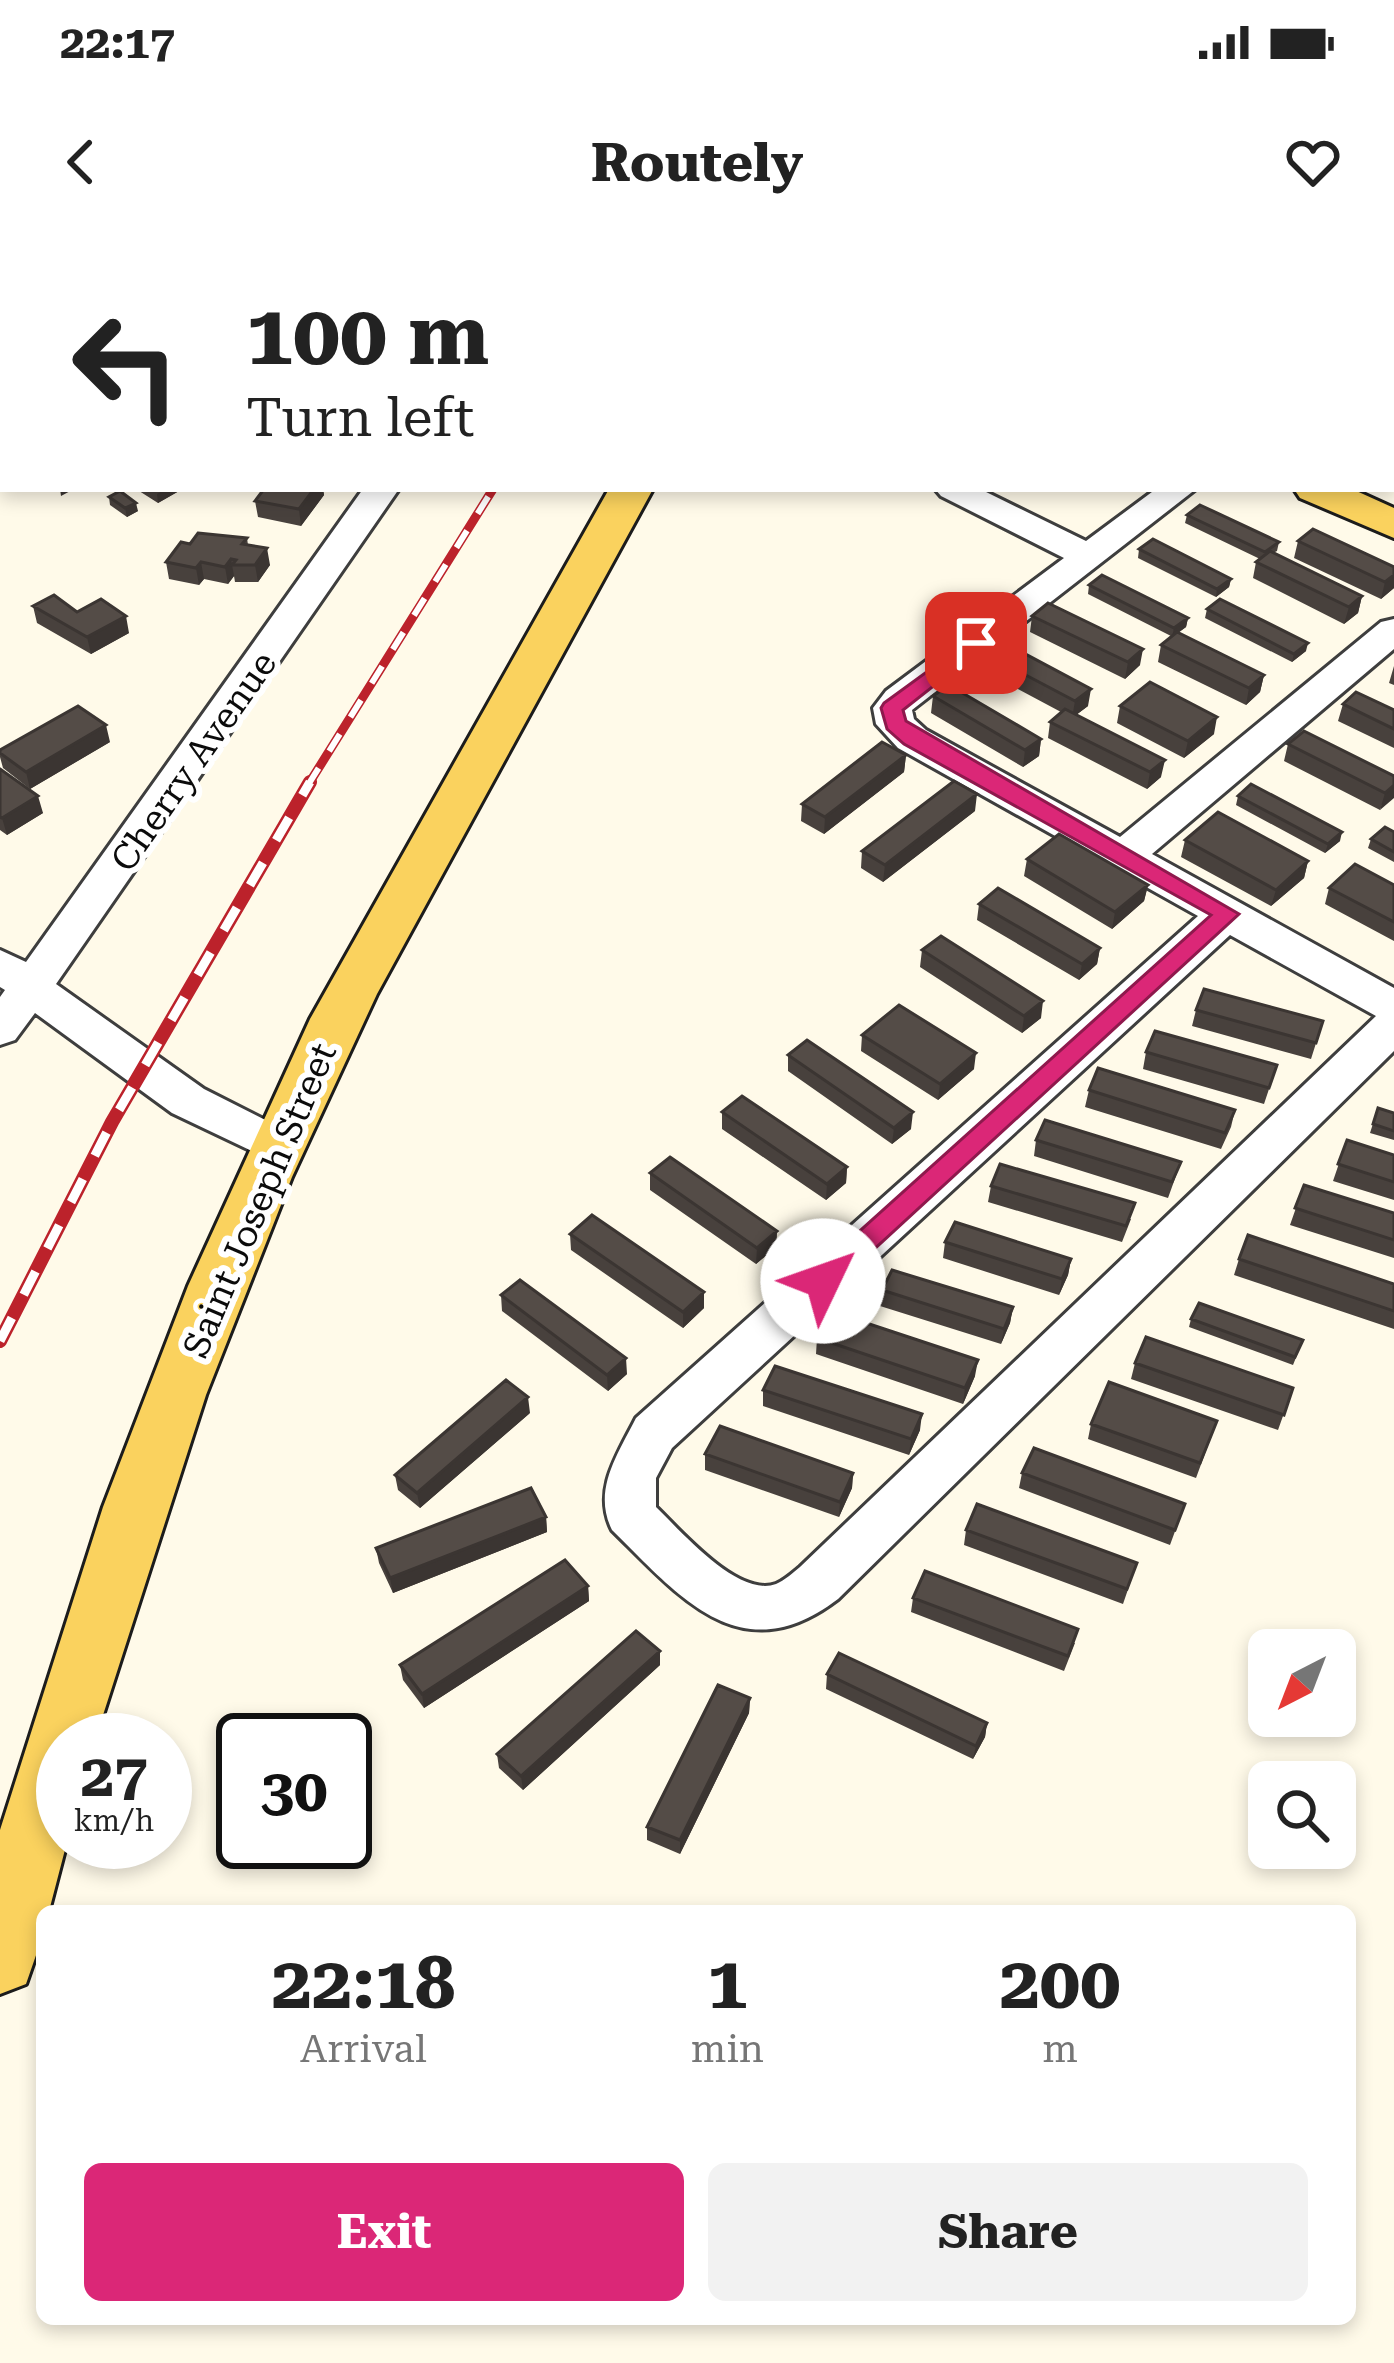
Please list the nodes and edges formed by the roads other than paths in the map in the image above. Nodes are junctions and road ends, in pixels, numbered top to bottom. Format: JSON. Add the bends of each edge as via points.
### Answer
{"nodes":[{"id":1,"x":379,"y":492,"type":"edge"},
{"id":2,"x":629,"y":492,"type":"edge"},
{"id":3,"x":959,"y":492,"type":"edge"},
{"id":4,"x":1174,"y":492,"type":"edge"},
{"id":5,"x":1322,"y":492,"type":"edge"},
{"id":6,"x":1394,"y":525,"type":"edge"},
{"id":7,"x":1089,"y":556,"type":"junction"},
{"id":8,"x":1394,"y":630,"type":"edge"},
{"id":9,"x":1126,"y":854,"type":"junction"},
{"id":10,"x":1227,"y":914,"type":"junction"},
{"id":11,"x":15,"y":977,"type":"edge"},
{"id":12,"x":1394,"y":1007,"type":"edge"},
{"id":13,"x":1394,"y":1025,"type":"edge"},
{"id":14,"x":0,"y":1029,"type":"edge"},
{"id":15,"x":277,"y":1146,"type":"junction"},
{"id":16,"x":0,"y":1959,"type":"edge"}],
"edges":[{"from":1,"to":11,"type":"street","name":"Cherry Avenue"},
{"from":2,"to":15,"type":"main road","name":"Saint Joseph Street","via":[[345,1006]]},
{"from":3,"to":7,"type":"street"},
{"from":4,"to":7,"type":"street"},
{"from":5,"to":6,"type":"main road"},
{"from":7,"to":9,"type":"street","via":[[892,708],[895,724],[912,739]]},
{"from":8,"to":9,"type":"street"},
{"from":9,"to":10,"type":"street"},
{"from":10,"to":12,"type":"street"},
{"from":10,"to":13,"type":"street","via":[[654,1433],[632,1478],[630,1515],[700,1580],[742,1605],[781,1608],[819,1583]]},
{"from":11,"to":14,"type":"street","name":"Cherry Avenue"},
{"from":11,"to":15,"type":"street","via":[[188,1102]]},
{"from":15,"to":16,"type":"main road","name":"Saint Joseph Street","via":[[133,1515]]}]}
